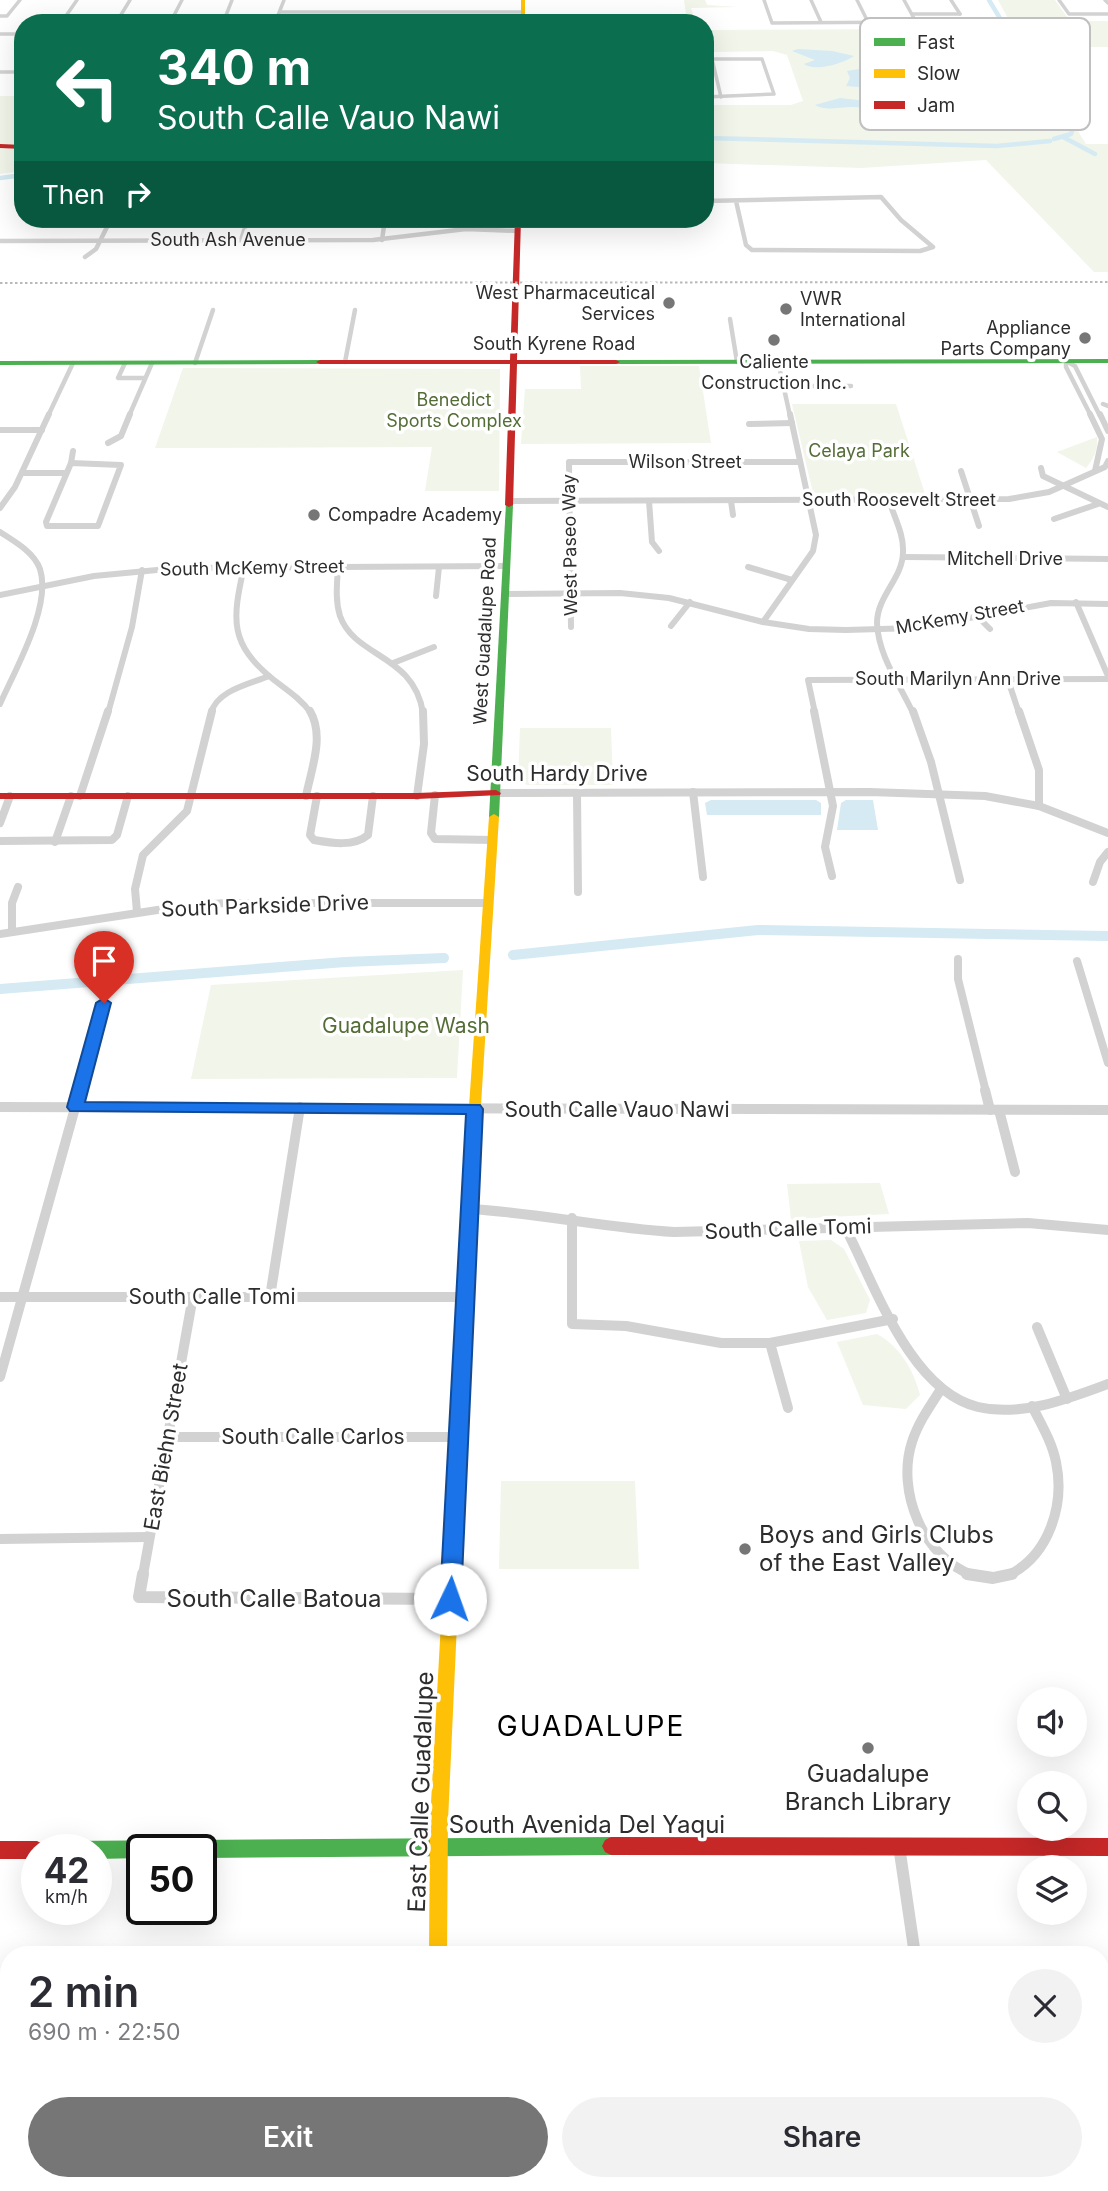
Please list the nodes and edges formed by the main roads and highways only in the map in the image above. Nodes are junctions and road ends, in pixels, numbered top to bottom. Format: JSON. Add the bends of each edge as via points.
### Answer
{"nodes":[{"id":1,"x":518,"y":228,"type":"edge"},
{"id":2,"x":1108,"y":361,"type":"edge"},
{"id":3,"x":515,"y":362,"type":"junction"},
{"id":4,"x":0,"y":363,"type":"edge"},
{"id":5,"x":496,"y":793,"type":"junction"},
{"id":6,"x":5,"y":796,"type":"edge"},
{"id":7,"x":485,"y":956,"type":"joint"},
{"id":8,"x":438,"y":1845,"type":"junction"},
{"id":9,"x":1108,"y":1847,"type":"edge"},
{"id":10,"x":112,"y":1849,"type":"edge"},
{"id":11,"x":0,"y":1850,"type":"edge"},
{"id":12,"x":21,"y":1850,"type":"edge"},
{"id":13,"x":438,"y":1946,"type":"edge"}],
"edges":[{"from":1,"to":3,"type":"main road","name":"West Guadalupe Road"},
{"from":2,"to":3,"type":"main road","name":"South Kyrene Road"},
{"from":3,"to":4,"type":"main road","name":"South Kyrene Road"},
{"from":3,"to":5,"type":"main road","name":"West Guadalupe Road"},
{"from":5,"to":6,"type":"main road","name":"South Hardy Drive"},
{"from":5,"to":7,"type":"main road","name":"West Guadalupe Road"},
{"from":7,"to":8,"type":"main road","name":"East Calle Guadalupe"},
{"from":8,"to":9,"type":"main road","name":"South Avenida Del Yaqui"},
{"from":8,"to":10,"type":"main road","name":"South Avenida Del Yaqui"},
{"from":8,"to":13,"type":"main road","name":"East Calle Guadalupe"},
{"from":11,"to":12,"type":"main road"}]}
